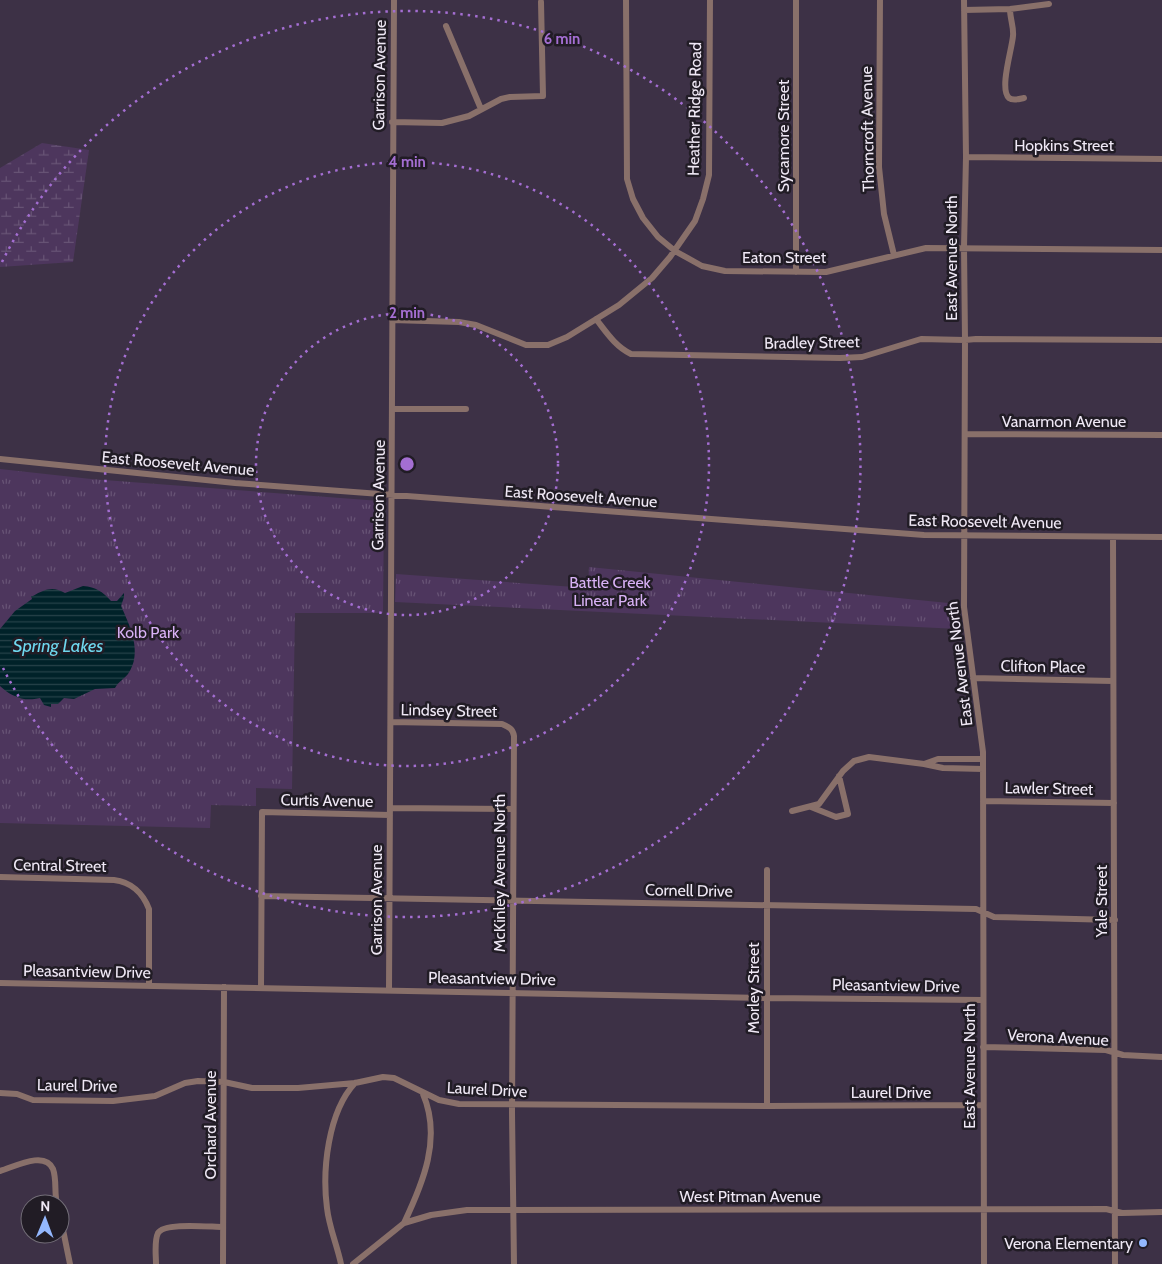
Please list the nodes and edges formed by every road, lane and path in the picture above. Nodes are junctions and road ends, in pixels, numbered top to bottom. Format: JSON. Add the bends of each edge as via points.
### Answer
{"nodes":[{"id":1,"x":394,"y":0,"type":"edge"},
{"id":2,"x":626,"y":0,"type":"edge"},
{"id":3,"x":710,"y":0,"type":"edge"},
{"id":4,"x":796,"y":0,"type":"edge"},
{"id":5,"x":880,"y":0,"type":"edge"},
{"id":6,"x":964,"y":0,"type":"edge"},
{"id":7,"x":541,"y":2,"type":"dead end"},
{"id":8,"x":1048,"y":4,"type":"dead end"},
{"id":9,"x":1010,"y":9,"type":"junction"},
{"id":10,"x":964,"y":10,"type":"junction"},
{"id":11,"x":446,"y":26,"type":"dead end"},
{"id":12,"x":1024,"y":98,"type":"dead end"},
{"id":13,"x":481,"y":109,"type":"junction"},
{"id":14,"x":392,"y":122,"type":"junction"},
{"id":15,"x":966,"y":157,"type":"junction"},
{"id":16,"x":1162,"y":159,"type":"edge"},
{"id":17,"x":964,"y":247,"type":"junction"},
{"id":18,"x":1162,"y":250,"type":"edge"},
{"id":19,"x":675,"y":251,"type":"junction"},
{"id":20,"x":894,"y":255,"type":"junction"},
{"id":21,"x":796,"y":272,"type":"junction"},
{"id":22,"x":596,"y":319,"type":"junction"},
{"id":23,"x":392,"y":320,"type":"junction"},
{"id":24,"x":965,"y":340,"type":"junction"},
{"id":25,"x":1162,"y":340,"type":"edge"},
{"id":26,"x":392,"y":409,"type":"junction"},
{"id":27,"x":466,"y":409,"type":"dead end"},
{"id":28,"x":965,"y":434,"type":"junction"},
{"id":29,"x":1162,"y":435,"type":"edge"},
{"id":30,"x":0,"y":459,"type":"edge"},
{"id":31,"x":392,"y":496,"type":"junction"},
{"id":32,"x":964,"y":537,"type":"junction"},
{"id":33,"x":1113,"y":537,"type":"junction"},
{"id":34,"x":1162,"y":537,"type":"edge"},
{"id":35,"x":973,"y":678,"type":"junction"},
{"id":36,"x":1113,"y":681,"type":"junction"},
{"id":37,"x":391,"y":722,"type":"junction"},
{"id":38,"x":506,"y":726,"type":"joint"},
{"id":39,"x":983,"y":759,"type":"junction"},
{"id":40,"x":924,"y":764,"type":"junction"},
{"id":41,"x":983,"y":769,"type":"junction"},
{"id":42,"x":839,"y":776,"type":"junction"},
{"id":43,"x":983,"y":801,"type":"junction"},
{"id":44,"x":1114,"y":803,"type":"junction"},
{"id":45,"x":810,"y":807,"type":"junction"},
{"id":46,"x":513,"y":809,"type":"junction"},
{"id":47,"x":391,"y":811,"type":"junction"},
{"id":48,"x":792,"y":811,"type":"dead end"},
{"id":49,"x":767,"y":870,"type":"dead end"},
{"id":50,"x":0,"y":877,"type":"edge"},
{"id":51,"x":260,"y":896,"type":"junction"},
{"id":52,"x":389,"y":898,"type":"junction"},
{"id":53,"x":513,"y":900,"type":"junction"},
{"id":54,"x":767,"y":906,"type":"junction"},
{"id":55,"x":984,"y":912,"type":"junction"},
{"id":56,"x":1115,"y":920,"type":"junction"},
{"id":57,"x":0,"y":983,"type":"edge"},
{"id":58,"x":149,"y":985,"type":"junction"},
{"id":59,"x":224,"y":987,"type":"junction"},
{"id":60,"x":261,"y":988,"type":"junction"},
{"id":61,"x":389,"y":990,"type":"junction"},
{"id":62,"x":513,"y":992,"type":"junction"},
{"id":63,"x":767,"y":998,"type":"junction"},
{"id":64,"x":983,"y":1000,"type":"junction"},
{"id":65,"x":983,"y":1047,"type":"junction"},
{"id":66,"x":1114,"y":1052,"type":"junction"},
{"id":67,"x":1162,"y":1057,"type":"edge"},
{"id":68,"x":224,"y":1082,"type":"junction"},
{"id":69,"x":355,"y":1084,"type":"junction"},
{"id":70,"x":0,"y":1093,"type":"edge"},
{"id":71,"x":423,"y":1094,"type":"junction"},
{"id":72,"x":983,"y":1105,"type":"junction"},
{"id":73,"x":512,"y":1106,"type":"junction"},
{"id":74,"x":768,"y":1106,"type":"junction"},
{"id":75,"x":0,"y":1171,"type":"edge"},
{"id":76,"x":56,"y":1194,"type":"edge"},
{"id":77,"x":513,"y":1210,"type":"junction"},
{"id":78,"x":983,"y":1210,"type":"junction"},
{"id":79,"x":1114,"y":1211,"type":"junction"},
{"id":80,"x":1162,"y":1212,"type":"edge"},
{"id":81,"x":404,"y":1224,"type":"junction"},
{"id":82,"x":223,"y":1227,"type":"junction"},
{"id":83,"x":66,"y":1244,"type":"edge"},
{"id":84,"x":70,"y":1264,"type":"edge"},
{"id":85,"x":156,"y":1264,"type":"edge"},
{"id":86,"x":223,"y":1264,"type":"edge"},
{"id":87,"x":341,"y":1264,"type":"edge"},
{"id":88,"x":353,"y":1264,"type":"edge"},
{"id":89,"x":514,"y":1264,"type":"edge"},
{"id":90,"x":984,"y":1264,"type":"edge"},
{"id":91,"x":1115,"y":1264,"type":"edge"}],
"edges":[{"from":1,"to":14,"type":"street","name":"Garrison Avenue"},
{"from":2,"to":19,"type":"street","name":"Eaton Street","via":[[627,179],[643,218]]},
{"from":3,"to":19,"type":"street","name":"Heather Ridge Road","via":[[709,175],[695,221]]},
{"from":4,"to":21,"type":"street","name":"Sycamore Street"},
{"from":5,"to":20,"type":"street","name":"Thorncroft Avenue","via":[[879,167],[884,214]]},
{"from":6,"to":10,"type":"street","name":"East Avenue North"},
{"from":7,"to":13,"type":"street","via":[[543,96],[510,97]]},
{"from":8,"to":9,"type":"street"},
{"from":9,"to":10,"type":"street"},
{"from":9,"to":12,"type":"street","via":[[1013,32],[1005,88],[1011,99]]},
{"from":10,"to":15,"type":"street","name":"East Avenue North"},
{"from":11,"to":13,"type":"street"},
{"from":13,"to":14,"type":"street","via":[[442,124]]},
{"from":14,"to":23,"type":"street","name":"Garrison Avenue"},
{"from":15,"to":16,"type":"street","name":"Hopkins Street"},
{"from":15,"to":17,"type":"street","name":"East Avenue North"},
{"from":17,"to":18,"type":"street","name":"Eaton Street"},
{"from":17,"to":20,"type":"street","name":"Eaton Street","via":[[926,248]]},
{"from":17,"to":24,"type":"street","name":"East Avenue North"},
{"from":19,"to":21,"type":"street","name":"Eaton Street","via":[[702,266],[725,271]]},
{"from":19,"to":22,"type":"street","name":"Heather Ridge Road","via":[[652,278]]},
{"from":20,"to":21,"type":"street","name":"Eaton Street","via":[[826,272]]},
{"from":22,"to":23,"type":"street","name":"Heather Ridge Road","via":[[548,346],[526,345],[476,325],[459,322]]},
{"from":22,"to":24,"type":"street","name":"Bradley Street","via":[[613,342],[632,354],[840,358],[862,357],[921,339]]},
{"from":23,"to":26,"type":"street","name":"Garrison Avenue"},
{"from":24,"to":25,"type":"street","name":"Bradley Street"},
{"from":24,"to":28,"type":"street","name":"East Avenue North"},
{"from":26,"to":27,"type":"street"},
{"from":26,"to":31,"type":"street","name":"Garrison Avenue"},
{"from":28,"to":29,"type":"street","name":"Vanarmon Avenue"},
{"from":28,"to":32,"type":"street","name":"East Avenue North"},
{"from":30,"to":31,"type":"street","name":"East Roosevelt Avenue"},
{"from":31,"to":32,"type":"street","name":"East Roosevelt Avenue"},
{"from":31,"to":37,"type":"street","name":"Garrison Avenue"},
{"from":32,"to":33,"type":"street","name":"East Roosevelt Avenue"},
{"from":32,"to":35,"type":"street","name":"East Avenue North","via":[[964,607]]},
{"from":33,"to":34,"type":"street","name":"East Roosevelt Avenue"},
{"from":33,"to":36,"type":"street","name":"Yale Street"},
{"from":35,"to":36,"type":"street","name":"Clifton Place"},
{"from":35,"to":39,"type":"street","name":"East Avenue North"},
{"from":36,"to":44,"type":"street","name":"Yale Street"},
{"from":37,"to":38,"type":"street","name":"Lindsey Street"},
{"from":37,"to":47,"type":"street","name":"Garrison Avenue"},
{"from":38,"to":46,"type":"street","name":"McKinley Avenue North","via":[[514,736]]},
{"from":39,"to":40,"type":"street","via":[[938,758]]},
{"from":39,"to":41,"type":"street","name":"East Avenue North"},
{"from":40,"to":41,"type":"street"},
{"from":40,"to":42,"type":"street","via":[[869,757],[854,761]]},
{"from":41,"to":43,"type":"street","name":"East Avenue North"},
{"from":42,"to":45,"type":"street","via":[[819,804]]},
{"from":42,"to":45,"type":"street","via":[[848,814],[836,818]]},
{"from":43,"to":44,"type":"street","name":"Lawler Street"},
{"from":43,"to":55,"type":"street","name":"East Avenue North"},
{"from":44,"to":56,"type":"street","name":"Yale Street"},
{"from":45,"to":48,"type":"street"},
{"from":46,"to":47,"type":"street","name":"Curtis Avenue"},
{"from":46,"to":53,"type":"street","name":"McKinley Avenue North"},
{"from":47,"to":51,"type":"street","name":"Curtis Avenue","via":[[262,812]]},
{"from":47,"to":52,"type":"street","name":"Garrison Avenue"},
{"from":49,"to":54,"type":"street","name":"Morley Street"},
{"from":50,"to":58,"type":"street","name":"Central Street","via":[[114,880],[131,885],[149,909]]},
{"from":51,"to":52,"type":"street","name":"Cornell Drive"},
{"from":51,"to":60,"type":"street"},
{"from":52,"to":53,"type":"street","name":"Cornell Drive"},
{"from":52,"to":61,"type":"street","name":"Garrison Avenue"},
{"from":53,"to":54,"type":"street","name":"Cornell Drive"},
{"from":53,"to":62,"type":"street","name":"McKinley Avenue North"},
{"from":54,"to":55,"type":"street","name":"Cornell Drive"},
{"from":54,"to":63,"type":"street","name":"Morley Street"},
{"from":55,"to":56,"type":"street","name":"Cornell Drive","via":[[994,917]]},
{"from":55,"to":64,"type":"street","name":"East Avenue North"},
{"from":56,"to":66,"type":"street","name":"Yale Street"},
{"from":57,"to":58,"type":"street","name":"Pleasantview Drive"},
{"from":58,"to":59,"type":"street","name":"Pleasantview Drive"},
{"from":59,"to":60,"type":"street","name":"Pleasantview Drive"},
{"from":59,"to":68,"type":"street","name":"Orchard Avenue"},
{"from":60,"to":61,"type":"street","name":"Pleasantview Drive"},
{"from":61,"to":62,"type":"street","name":"Pleasantview Drive"},
{"from":62,"to":63,"type":"street","name":"Pleasantview Drive"},
{"from":62,"to":73,"type":"street","name":"McKinley Avenue North"},
{"from":63,"to":64,"type":"street","name":"Pleasantview Drive"},
{"from":63,"to":74,"type":"street","name":"Morley Street"},
{"from":64,"to":65,"type":"street","name":"East Avenue North"},
{"from":65,"to":66,"type":"street","name":"Verona Avenue"},
{"from":65,"to":72,"type":"street","name":"East Avenue North"},
{"from":66,"to":67,"type":"street","name":"Verona Avenue"},
{"from":66,"to":79,"type":"street","name":"Yale Street"},
{"from":68,"to":69,"type":"street","name":"Laurel Drive","via":[[252,1088]]},
{"from":68,"to":70,"type":"street","name":"Laurel Drive","via":[[198,1081],[155,1096],[113,1101],[33,1100],[17,1094]]},
{"from":68,"to":82,"type":"street","name":"Orchard Avenue"},
{"from":69,"to":71,"type":"street","name":"Laurel Drive","via":[[383,1076],[410,1085]]},
{"from":69,"to":87,"type":"street","via":[[341,1104],[330,1138],[326,1175],[327,1208]]},
{"from":71,"to":73,"type":"street","name":"Laurel Drive","via":[[459,1104]]},
{"from":71,"to":81,"type":"street","via":[[431,1124],[431,1143],[423,1182]]},
{"from":72,"to":74,"type":"street","name":"Laurel Drive"},
{"from":72,"to":78,"type":"street","name":"East Avenue North"},
{"from":73,"to":74,"type":"street","name":"Laurel Drive"},
{"from":73,"to":77,"type":"street","name":"McKinley Avenue North"},
{"from":75,"to":76,"type":"street","via":[[35,1160],[45,1161],[53,1168]]},
{"from":77,"to":78,"type":"street","name":"West Pitman Avenue"},
{"from":77,"to":81,"type":"street","name":"West Pitman Avenue","via":[[446,1212]]},
{"from":77,"to":89,"type":"street","name":"McKinley Avenue North"},
{"from":78,"to":79,"type":"street","name":"West Pitman Avenue"},
{"from":78,"to":90,"type":"street","name":"East Avenue North"},
{"from":79,"to":80,"type":"street","name":"West Pitman Avenue"},
{"from":79,"to":91,"type":"street","name":"Yale Street"},
{"from":81,"to":88,"type":"street","name":"West Pitman Avenue"},
{"from":82,"to":85,"type":"street","via":[[162,1228],[156,1240]]},
{"from":82,"to":86,"type":"street","name":"Orchard Avenue"},
{"from":83,"to":84,"type":"street"}]}
